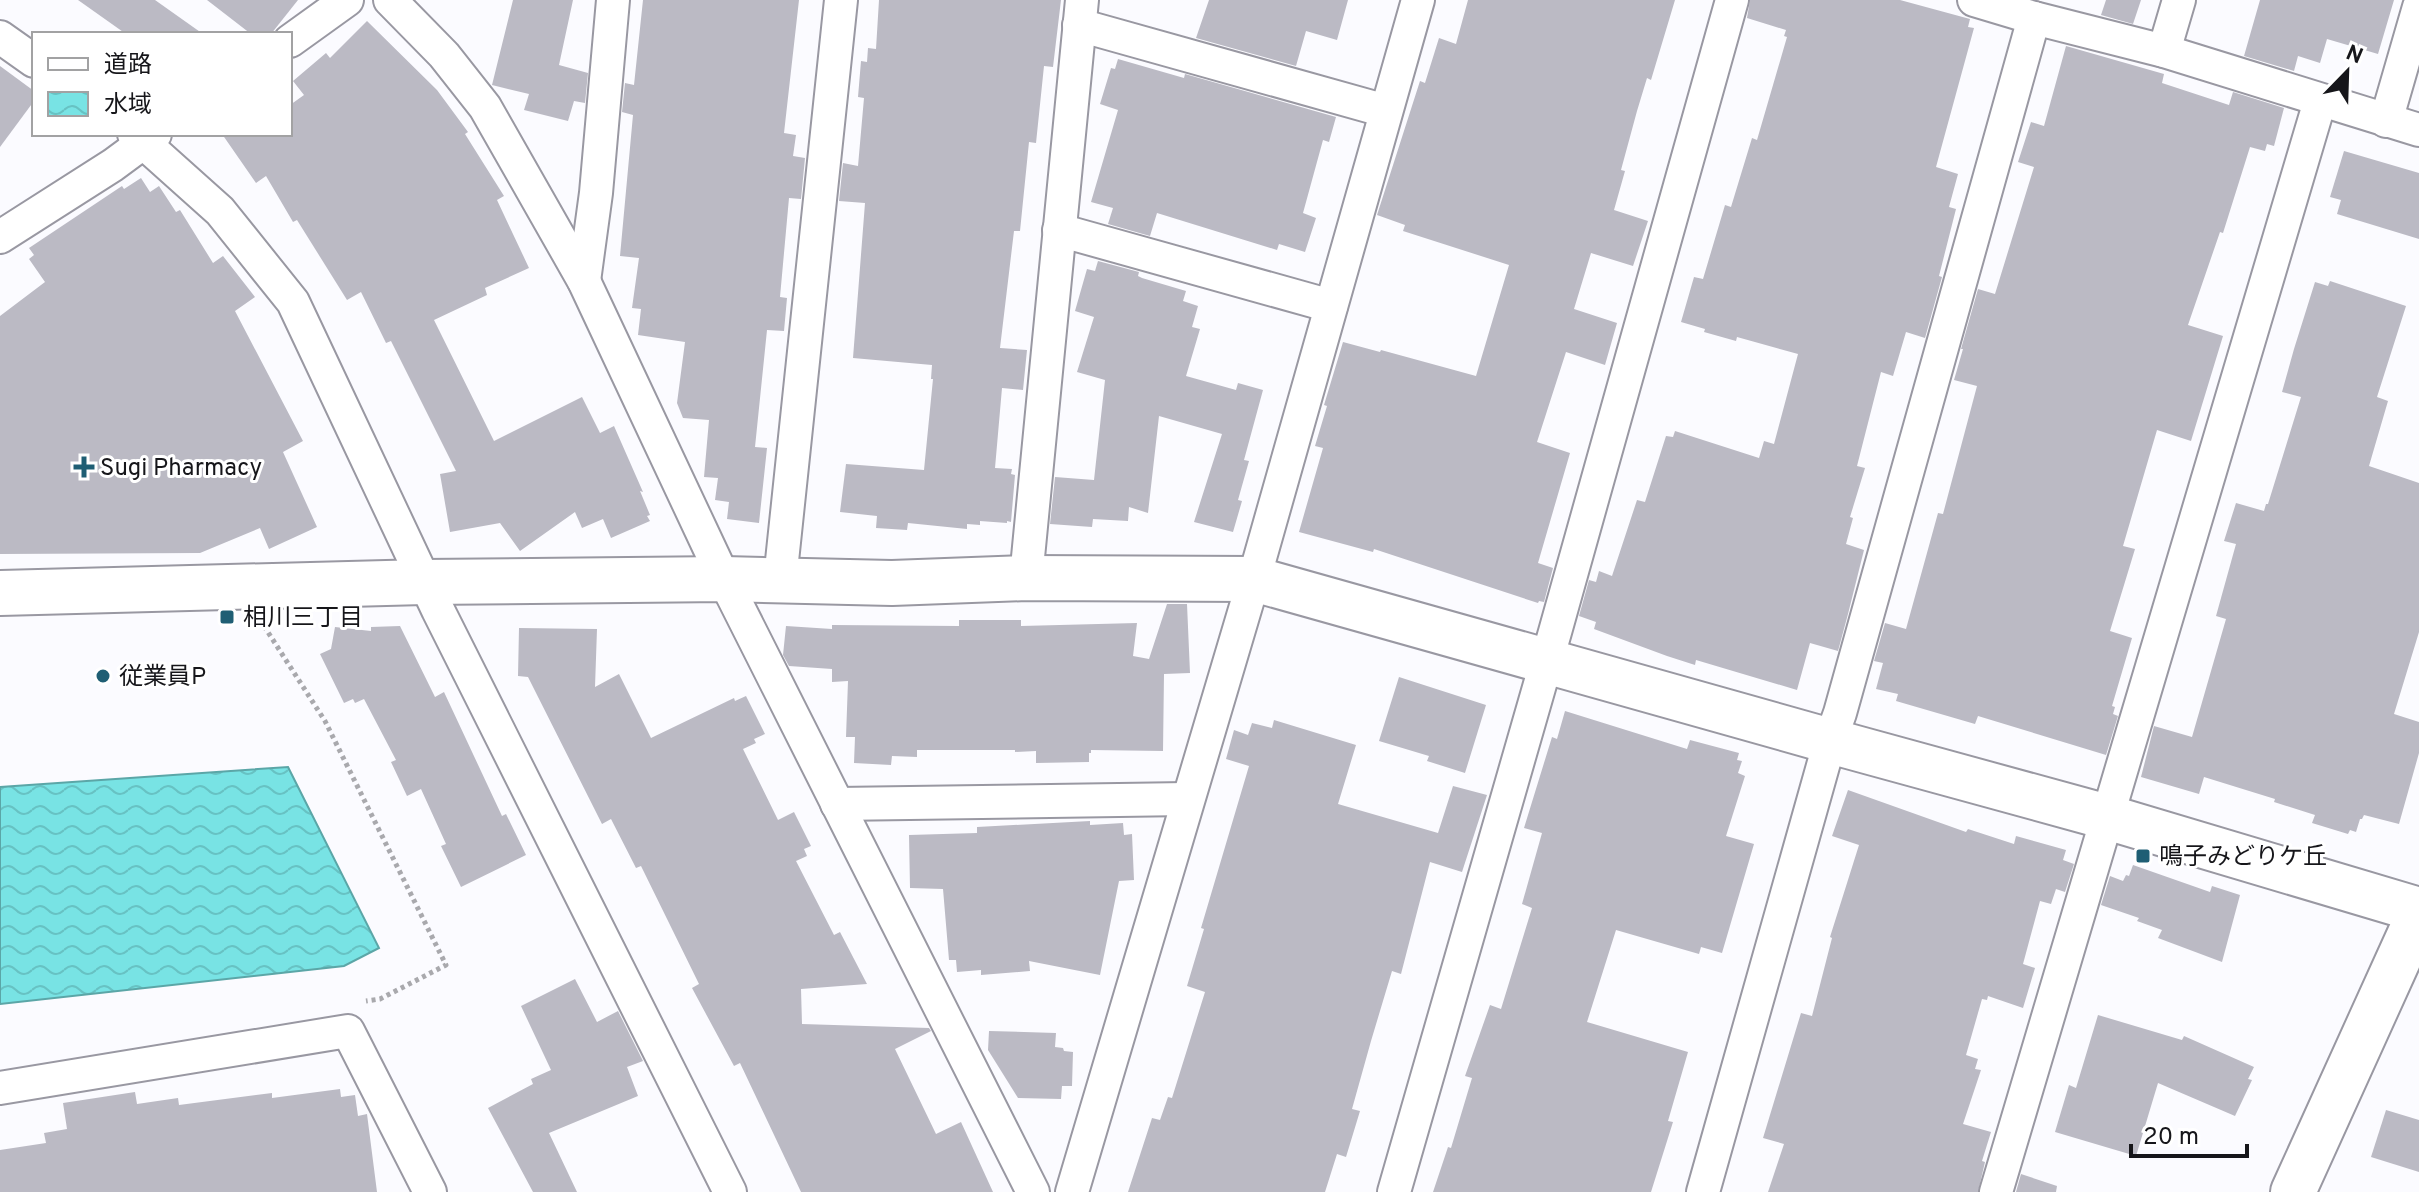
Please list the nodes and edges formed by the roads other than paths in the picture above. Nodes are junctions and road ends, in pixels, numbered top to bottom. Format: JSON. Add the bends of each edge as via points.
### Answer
{"nodes":[{"id":1,"x":347,"y":0,"type":"edge"},
{"id":2,"x":390,"y":0,"type":"edge"},
{"id":3,"x":613,"y":0,"type":"edge"},
{"id":4,"x":841,"y":0,"type":"edge"},
{"id":5,"x":1418,"y":0,"type":"edge"},
{"id":6,"x":1732,"y":0,"type":"edge"},
{"id":7,"x":1974,"y":0,"type":"edge"},
{"id":8,"x":2179,"y":0,"type":"edge"},
{"id":9,"x":2419,"y":7,"type":"edge"},
{"id":10,"x":1080,"y":12,"type":"edge"},
{"id":11,"x":2034,"y":18,"type":"junction"},
{"id":12,"x":0,"y":37,"type":"edge"},
{"id":13,"x":292,"y":40,"type":"edge"},
{"id":14,"x":2164,"y":51,"type":"junction"},
{"id":15,"x":32,"y":60,"type":"edge"},
{"id":16,"x":2320,"y":101,"type":"junction"},
{"id":17,"x":1386,"y":111,"type":"junction"},
{"id":18,"x":2386,"y":121,"type":"junction"},
{"id":19,"x":2419,"y":130,"type":"edge"},
{"id":20,"x":145,"y":136,"type":"edge"},
{"id":21,"x":1059,"y":230,"type":"junction"},
{"id":22,"x":0,"y":237,"type":"edge"},
{"id":23,"x":584,"y":281,"type":"junction"},
{"id":24,"x":1331,"y":306,"type":"junction"},
{"id":25,"x":1026,"y":578,"type":"junction"},
{"id":26,"x":724,"y":579,"type":"junction"},
{"id":27,"x":1254,"y":579,"type":"junction"},
{"id":28,"x":780,"y":580,"type":"junction"},
{"id":29,"x":424,"y":582,"type":"junction"},
{"id":30,"x":0,"y":593,"type":"edge"},
{"id":31,"x":1547,"y":661,"type":"junction"},
{"id":32,"x":1830,"y":741,"type":"junction"},
{"id":33,"x":1187,"y":799,"type":"junction"},
{"id":34,"x":837,"y":804,"type":"junction"},
{"id":35,"x":2107,"y":817,"type":"junction"},
{"id":36,"x":2419,"y":912,"type":"edge"},
{"id":37,"x":0,"y":1088,"type":"edge"},
{"id":38,"x":430,"y":1192,"type":"edge"},
{"id":39,"x":730,"y":1192,"type":"edge"},
{"id":40,"x":1033,"y":1192,"type":"edge"},
{"id":41,"x":1072,"y":1192,"type":"edge"},
{"id":42,"x":1394,"y":1192,"type":"edge"},
{"id":43,"x":1703,"y":1192,"type":"edge"},
{"id":44,"x":1996,"y":1192,"type":"edge"},
{"id":45,"x":2293,"y":1192,"type":"edge"}],
"edges":[{"from":1,"to":13,"type":"street"},
{"from":2,"to":23,"type":"street","via":[[485,107]]},
{"from":3,"to":23,"type":"street"},
{"from":4,"to":28,"type":"street"},
{"from":5,"to":17,"type":"street"},
{"from":6,"to":31,"type":"street"},
{"from":7,"to":11,"type":"street"},
{"from":8,"to":14,"type":"street"},
{"from":9,"to":18,"type":"street"},
{"from":10,"to":17,"type":"street"},
{"from":10,"to":21,"type":"street"},
{"from":11,"to":14,"type":"street"},
{"from":11,"to":32,"type":"street"},
{"from":12,"to":15,"type":"street"},
{"from":14,"to":16,"type":"street"},
{"from":16,"to":18,"type":"street"},
{"from":16,"to":35,"type":"street"},
{"from":17,"to":24,"type":"street"},
{"from":18,"to":19,"type":"street"},
{"from":20,"to":22,"type":"street","via":[[113,165]]},
{"from":20,"to":29,"type":"street","via":[[220,211],[293,302]]},
{"from":21,"to":24,"type":"street"},
{"from":21,"to":25,"type":"street"},
{"from":23,"to":26,"type":"street"},
{"from":24,"to":27,"type":"street"},
{"from":25,"to":27,"type":"street"},
{"from":25,"to":28,"type":"street"},
{"from":26,"to":28,"type":"street"},
{"from":26,"to":29,"type":"street"},
{"from":26,"to":34,"type":"street"},
{"from":27,"to":31,"type":"street"},
{"from":27,"to":33,"type":"street"},
{"from":29,"to":30,"type":"street"},
{"from":29,"to":39,"type":"street"},
{"from":31,"to":32,"type":"street"},
{"from":31,"to":42,"type":"street"},
{"from":32,"to":35,"type":"street"},
{"from":32,"to":43,"type":"street"},
{"from":33,"to":34,"type":"street"},
{"from":33,"to":41,"type":"street"},
{"from":34,"to":40,"type":"street"},
{"from":35,"to":36,"type":"street"},
{"from":35,"to":44,"type":"street"},
{"from":36,"to":45,"type":"street"},
{"from":37,"to":38,"type":"street","via":[[348,1031]]}]}
